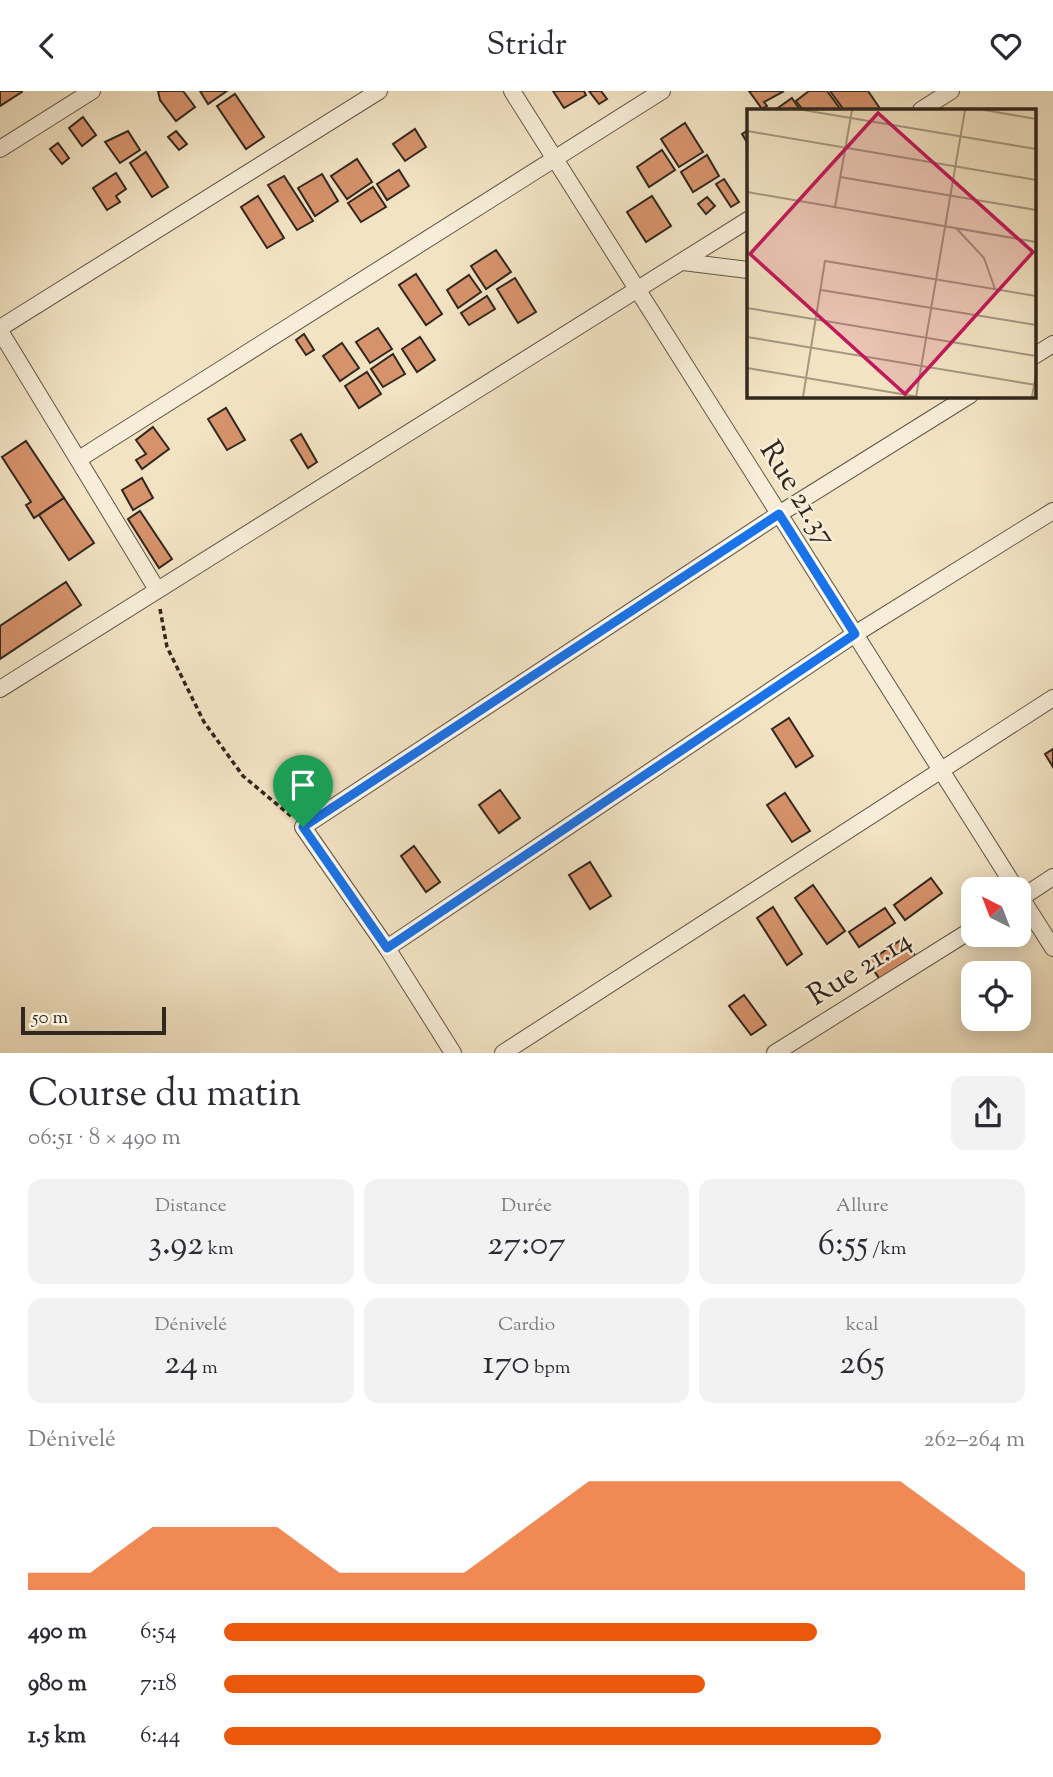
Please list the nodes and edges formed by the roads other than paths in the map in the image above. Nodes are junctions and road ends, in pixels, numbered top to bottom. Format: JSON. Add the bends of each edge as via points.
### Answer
{"nodes":[{"id":1,"x":92,"y":91,"type":"edge"},
{"id":2,"x":379,"y":91,"type":"edge"},
{"id":3,"x":512,"y":91,"type":"edge"},
{"id":4,"x":662,"y":91,"type":"edge"},
{"id":5,"x":951,"y":91,"type":"edge"},
{"id":6,"x":922,"y":109,"type":"edge"},
{"id":7,"x":0,"y":149,"type":"edge"},
{"id":8,"x":556,"y":159,"type":"junction"},
{"id":9,"x":747,"y":221,"type":"edge"},
{"id":10,"x":682,"y":262,"type":"junction"},
{"id":11,"x":747,"y":270,"type":"edge"},
{"id":12,"x":638,"y":290,"type":"junction"},
{"id":13,"x":0,"y":330,"type":"edge"},
{"id":14,"x":1053,"y":344,"type":"edge"},
{"id":15,"x":1036,"y":355,"type":"edge"},
{"id":16,"x":967,"y":397,"type":"edge"},
{"id":17,"x":79,"y":459,"type":"junction"},
{"id":18,"x":1053,"y":511,"type":"edge"},
{"id":19,"x":779,"y":514,"type":"junction"},
{"id":20,"x":156,"y":588,"type":"junction"},
{"id":21,"x":855,"y":634,"type":"junction"},
{"id":22,"x":0,"y":689,"type":"edge"},
{"id":23,"x":1053,"y":698,"type":"edge"},
{"id":24,"x":941,"y":771,"type":"junction"},
{"id":25,"x":1008,"y":877,"type":"edge"},
{"id":26,"x":1053,"y":877,"type":"edge"},
{"id":27,"x":1031,"y":889,"type":"edge"},
{"id":28,"x":1031,"y":914,"type":"edge"},
{"id":29,"x":961,"y":936,"type":"edge"},
{"id":30,"x":387,"y":948,"type":"junction"},
{"id":31,"x":1053,"y":948,"type":"edge"},
{"id":32,"x":453,"y":1052,"type":"edge"},
{"id":33,"x":503,"y":1052,"type":"edge"},
{"id":34,"x":775,"y":1052,"type":"edge"}],
"edges":[{"from":1,"to":7,"type":"street"},
{"from":2,"to":13,"type":"street"},
{"from":3,"to":8,"type":"street","name":"Rue 21.37"},
{"from":4,"to":8,"type":"street"},
{"from":5,"to":6,"type":"street"},
{"from":8,"to":12,"type":"street","name":"Rue 21.37"},
{"from":8,"to":17,"type":"street"},
{"from":9,"to":10,"type":"street"},
{"from":10,"to":11,"type":"street"},
{"from":10,"to":12,"type":"street"},
{"from":12,"to":19,"type":"street","name":"Rue 21.37"},
{"from":12,"to":20,"type":"street"},
{"from":13,"to":17,"type":"street"},
{"from":14,"to":15,"type":"street"},
{"from":16,"to":19,"type":"street"},
{"from":17,"to":20,"type":"street"},
{"from":18,"to":21,"type":"street"},
{"from":19,"to":21,"type":"street","name":"Rue 21.37"},
{"from":19,"to":30,"type":"street","via":[[303,827]]},
{"from":20,"to":22,"type":"street"},
{"from":21,"to":24,"type":"street","name":"Rue 21.37"},
{"from":21,"to":30,"type":"street"},
{"from":23,"to":24,"type":"street"},
{"from":24,"to":25,"type":"street","name":"Rue 21.37"},
{"from":24,"to":33,"type":"street"},
{"from":26,"to":27,"type":"street"},
{"from":28,"to":31,"type":"street","name":"Rue 21.37"},
{"from":29,"to":34,"type":"street","name":"Rue 21.14"},
{"from":30,"to":32,"type":"street"}]}
